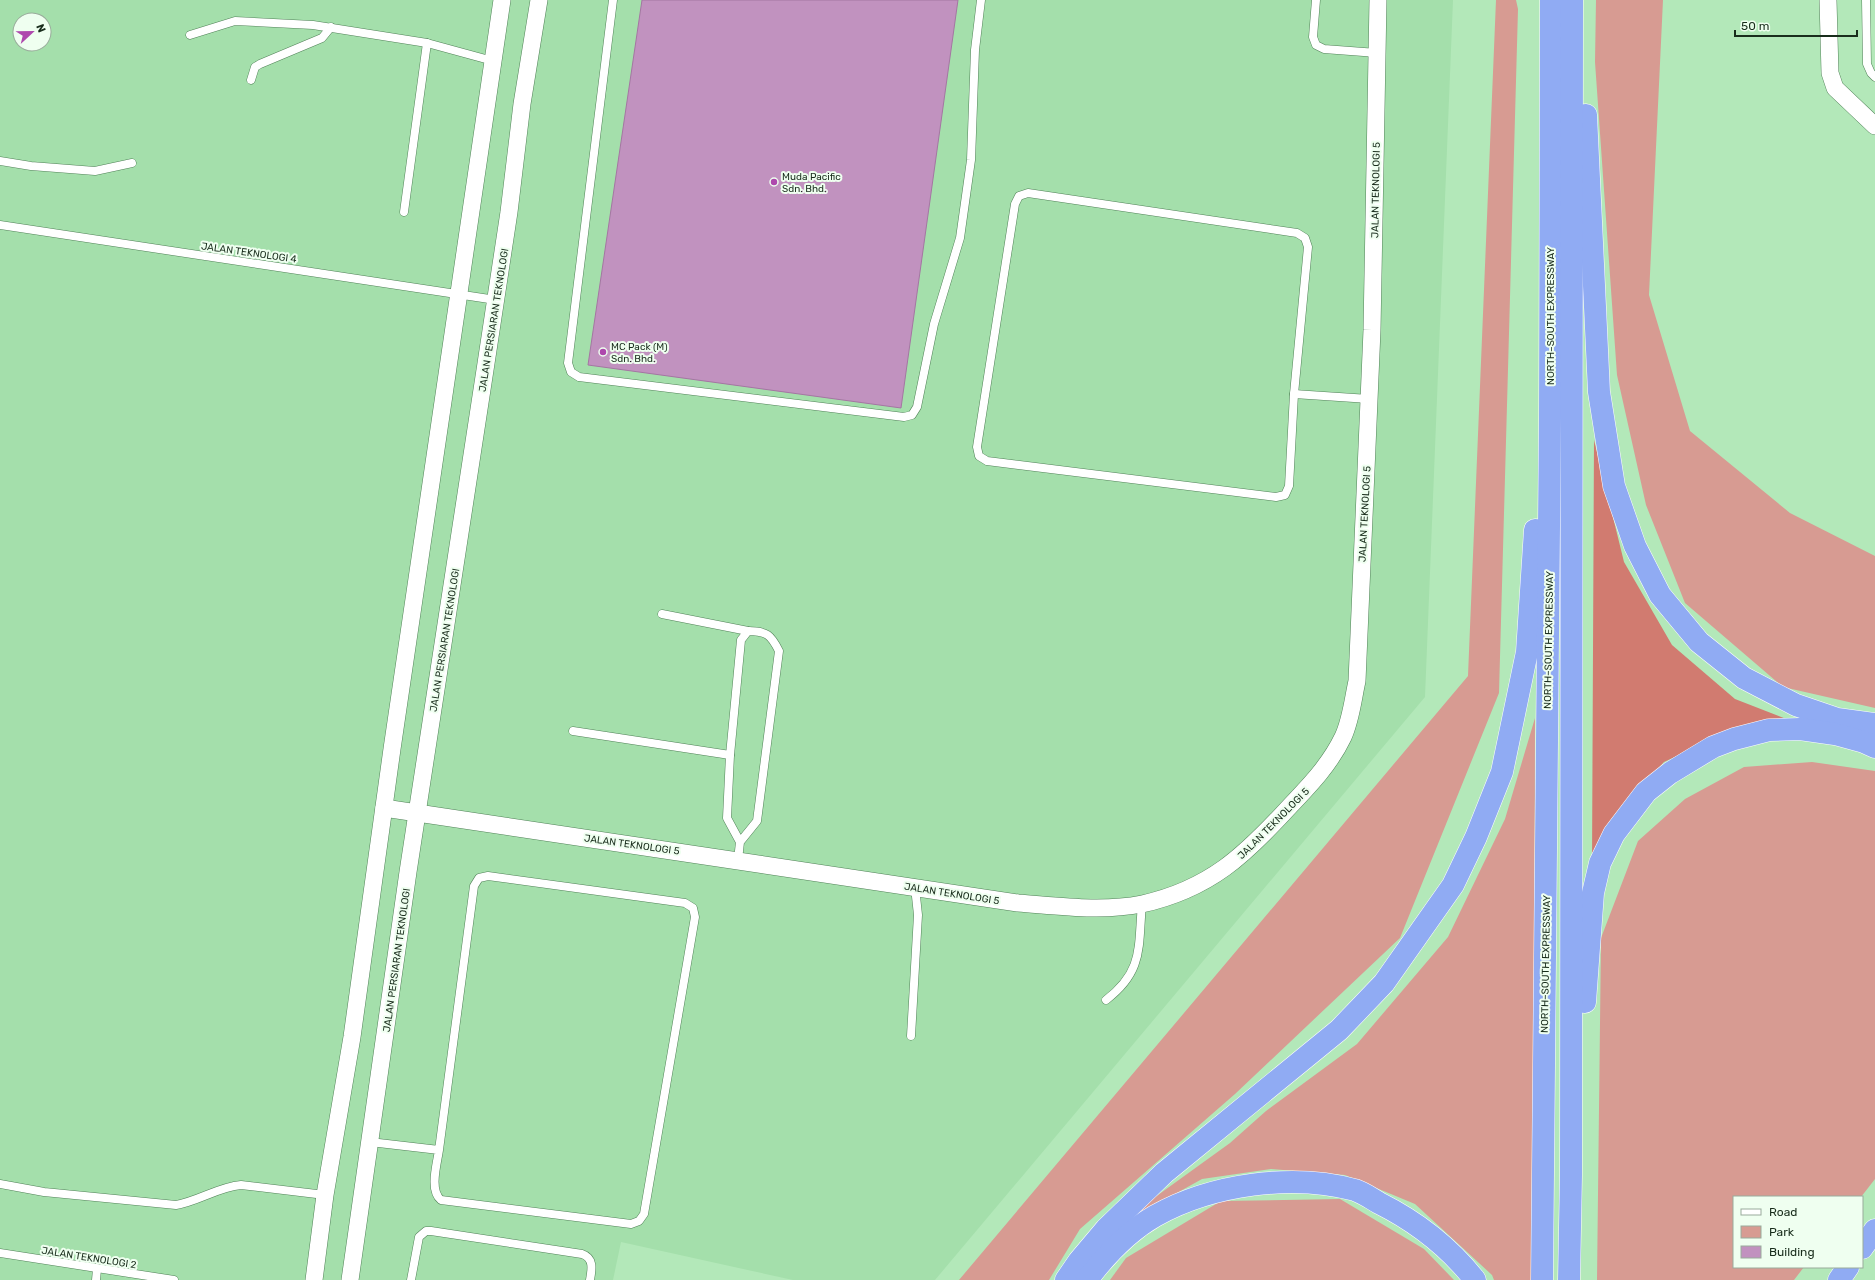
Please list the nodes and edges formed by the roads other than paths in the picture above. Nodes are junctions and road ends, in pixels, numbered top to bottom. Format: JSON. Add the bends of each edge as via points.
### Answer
{"nodes":[{"id":1,"x":502,"y":0,"type":"edge"},
{"id":2,"x":539,"y":0,"type":"edge"},
{"id":3,"x":613,"y":0,"type":"edge"},
{"id":4,"x":981,"y":0,"type":"edge"},
{"id":5,"x":1316,"y":0,"type":"edge"},
{"id":6,"x":1378,"y":0,"type":"edge"},
{"id":7,"x":1572,"y":0,"type":"edge"},
{"id":8,"x":1583,"y":0,"type":"edge"},
{"id":9,"x":1828,"y":0,"type":"edge"},
{"id":10,"x":1866,"y":0,"type":"edge"},
{"id":11,"x":1547,"y":4,"type":"edge"},
{"id":12,"x":331,"y":27,"type":"junction"},
{"id":13,"x":190,"y":35,"type":"dead end"},
{"id":14,"x":428,"y":43,"type":"junction"},
{"id":15,"x":1377,"y":53,"type":"junction"},
{"id":16,"x":493,"y":61,"type":"junction"},
{"id":17,"x":1875,"y":77,"type":"edge"},
{"id":18,"x":251,"y":80,"type":"dead end"},
{"id":19,"x":1875,"y":126,"type":"edge"},
{"id":20,"x":0,"y":161,"type":"edge"},
{"id":21,"x":132,"y":163,"type":"dead end"},
{"id":22,"x":404,"y":212,"type":"dead end"},
{"id":23,"x":0,"y":224,"type":"edge"},
{"id":24,"x":460,"y":295,"type":"junction"},
{"id":25,"x":496,"y":300,"type":"junction"},
{"id":26,"x":1294,"y":394,"type":"junction"},
{"id":27,"x":1369,"y":399,"type":"junction"},
{"id":28,"x":1550,"y":418,"type":"junction"},
{"id":29,"x":662,"y":614,"type":"dead end"},
{"id":30,"x":748,"y":631,"type":"junction"},
{"id":31,"x":1875,"y":724,"type":"edge"},
{"id":32,"x":573,"y":731,"type":"dead end"},
{"id":33,"x":1875,"y":747,"type":"edge"},
{"id":34,"x":730,"y":755,"type":"junction"},
{"id":35,"x":384,"y":808,"type":"junction"},
{"id":36,"x":417,"y":813,"type":"junction"},
{"id":37,"x":740,"y":842,"type":"junction"},
{"id":38,"x":738,"y":860,"type":"junction"},
{"id":39,"x":915,"y":887,"type":"junction"},
{"id":40,"x":1142,"y":904,"type":"junction"},
{"id":41,"x":1106,"y":1000,"type":"dead end"},
{"id":42,"x":911,"y":1036,"type":"dead end"},
{"id":43,"x":370,"y":1142,"type":"junction"},
{"id":44,"x":439,"y":1150,"type":"junction"},
{"id":45,"x":1571,"y":1175,"type":"junction"},
{"id":46,"x":0,"y":1184,"type":"edge"},
{"id":47,"x":325,"y":1195,"type":"junction"},
{"id":48,"x":1875,"y":1230,"type":"edge"},
{"id":49,"x":1863,"y":1247,"type":"edge"},
{"id":50,"x":0,"y":1253,"type":"edge"},
{"id":51,"x":1847,"y":1268,"type":"edge"},
{"id":52,"x":98,"y":1269,"type":"junction"},
{"id":53,"x":96,"y":1280,"type":"edge"},
{"id":54,"x":174,"y":1280,"type":"edge"},
{"id":55,"x":314,"y":1280,"type":"edge"},
{"id":56,"x":350,"y":1280,"type":"edge"},
{"id":57,"x":411,"y":1280,"type":"edge"},
{"id":58,"x":590,"y":1280,"type":"edge"},
{"id":59,"x":1066,"y":1280,"type":"edge"},
{"id":60,"x":1087,"y":1280,"type":"edge"},
{"id":61,"x":1476,"y":1280,"type":"edge"},
{"id":62,"x":1542,"y":1280,"type":"edge"},
{"id":63,"x":1569,"y":1280,"type":"edge"},
{"id":64,"x":1839,"y":1280,"type":"edge"}],
"edges":[{"from":1,"to":16,"type":"street"},
{"from":2,"to":25,"type":"street","name":"JALAN PERSIARAN TEKNOLOGI","via":[[522,104]]},
{"from":3,"to":4,"type":"lane","via":[[568,363],[571,372],[579,377],[904,417],[912,415],[917,407],[934,324],[960,238],[971,160],[975,50]]},
{"from":5,"to":15,"type":"lane","via":[[1313,37],[1316,45],[1324,50]]},
{"from":6,"to":15,"type":"street","name":"JALAN TEKNOLOGI 5"},
{"from":7,"to":45,"type":"highway"},
{"from":8,"to":31,"type":"highway","via":[[1586,126],[1599,392],[1614,486],[1635,546],[1660,595],[1699,642],[1744,678],[1796,705],[1838,719]]},
{"from":9,"to":19,"type":"street","via":[[1830,73],[1835,88]]},
{"from":10,"to":17,"type":"lane","via":[[1867,64],[1870,73]]},
{"from":11,"to":28,"type":"highway","name":"NORTH–SOUTH EXPRESSWAY","via":[[1551,30]]},
{"from":12,"to":13,"type":"lane","via":[[236,21]]},
{"from":12,"to":14,"type":"lane"},
{"from":12,"to":18,"type":"lane","via":[[322,38],[255,67]]},
{"from":14,"to":16,"type":"lane"},
{"from":14,"to":22,"type":"lane"},
{"from":15,"to":27,"type":"street","name":"JALAN TEKNOLOGI 5"},
{"from":16,"to":24,"type":"street"},
{"from":20,"to":21,"type":"lane","via":[[95,171]]},
{"from":23,"to":24,"type":"lane","name":"JALAN TEKNOLOGI 4"},
{"from":24,"to":25,"type":"lane","name":"JALAN TEKNOLOGI 4"},
{"from":24,"to":35,"type":"street"},
{"from":25,"to":36,"type":"street","name":"JALAN PERSIARAN TEKNOLOGI"},
{"from":26,"to":26,"type":"lane","via":[[1289,486],[1285,495],[1280,497],[983,459],[979,456],[977,447],[1016,199],[1028,194],[1302,235],[1308,247]]},
{"from":26,"to":27,"type":"lane"},
{"from":27,"to":40,"type":"street","name":"JALAN TEKNOLOGI 5","via":[[1357,681],[1344,735],[1316,778],[1259,840],[1236,860],[1196,886]]},
{"from":28,"to":59,"type":"highway","via":[[1538,498],[1527,652],[1515,713],[1502,772],[1454,885],[1384,983],[1339,1030],[1164,1173],[1106,1229]]},
{"from":28,"to":62,"type":"highway","name":"NORTH–SOUTH EXPRESSWAY"},
{"from":29,"to":30,"type":"lane"},
{"from":30,"to":34,"type":"lane","via":[[741,640]]},
{"from":30,"to":37,"type":"lane","via":[[760,631],[772,637],[779,651],[757,821]]},
{"from":32,"to":34,"type":"lane"},
{"from":33,"to":45,"type":"highway","via":[[1835,734],[1800,729],[1770,730],[1734,739],[1713,747],[1670,773],[1646,792],[1614,834],[1600,863],[1593,893]]},
{"from":34,"to":37,"type":"lane","via":[[727,818]]},
{"from":35,"to":36,"type":"street","name":"JALAN TEKNOLOGI 5"},
{"from":35,"to":47,"type":"street","via":[[352,1037]]},
{"from":36,"to":38,"type":"street","name":"JALAN TEKNOLOGI 5"},
{"from":36,"to":43,"type":"street","name":"JALAN PERSIARAN TEKNOLOGI"},
{"from":37,"to":38,"type":"lane"},
{"from":38,"to":39,"type":"street","name":"JALAN TEKNOLOGI 5"},
{"from":39,"to":40,"type":"street","name":"JALAN TEKNOLOGI 5","via":[[1018,903],[1079,908]]},
{"from":39,"to":42,"type":"lane","via":[[918,915]]},
{"from":40,"to":41,"type":"lane","via":[[1138,954],[1134,970],[1119,990]]},
{"from":43,"to":44,"type":"lane"},
{"from":43,"to":56,"type":"street","name":"JALAN PERSIARAN TEKNOLOGI"},
{"from":44,"to":44,"type":"lane","via":[[474,886],[479,878],[488,876],[685,903],[693,908],[694,925],[644,1214],[639,1221],[631,1224],[441,1200],[437,1197],[435,1188]]},
{"from":45,"to":63,"type":"highway"},
{"from":46,"to":47,"type":"lane","via":[[44,1192],[176,1205],[192,1202],[230,1186],[241,1185]]},
{"from":47,"to":55,"type":"street"},
{"from":48,"to":49,"type":"highway"},
{"from":50,"to":52,"type":"lane","name":"JALAN TEKNOLOGI 2"},
{"from":51,"to":64,"type":"highway"},
{"from":52,"to":53,"type":"lane"},
{"from":52,"to":54,"type":"lane","name":"JALAN TEKNOLOGI 2"},
{"from":57,"to":58,"type":"lane","via":[[419,1237],[426,1231],[582,1254],[592,1263]]},
{"from":60,"to":61,"type":"highway","via":[[1122,1240],[1155,1216],[1193,1199],[1228,1189],[1269,1182],[1313,1183],[1356,1190],[1396,1211],[1431,1235],[1460,1261]]}]}
